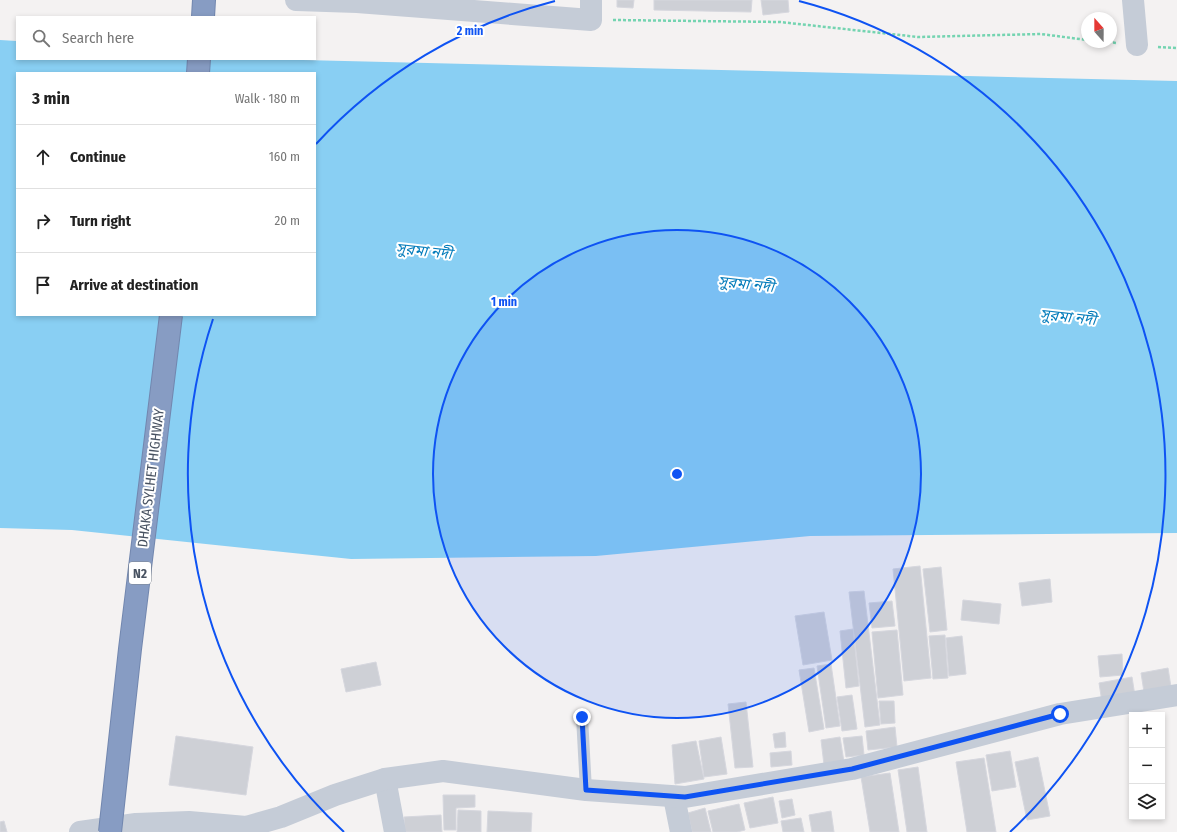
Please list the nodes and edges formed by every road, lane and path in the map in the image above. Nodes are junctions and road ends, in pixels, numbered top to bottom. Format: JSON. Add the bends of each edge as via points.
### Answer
{"nodes":[{"id":1,"x":204,"y":0,"type":"edge"},
{"id":2,"x":296,"y":0,"type":"edge"},
{"id":3,"x":1133,"y":0,"type":"edge"},
{"id":4,"x":591,"y":10,"type":"edge"},
{"id":5,"x":203,"y":16,"type":"edge"},
{"id":6,"x":1081,"y":39,"type":"edge"},
{"id":7,"x":1137,"y":45,"type":"dead end"},
{"id":8,"x":199,"y":60,"type":"edge"},
{"id":9,"x":198,"y":72,"type":"edge"},
{"id":10,"x":171,"y":316,"type":"edge"},
{"id":11,"x":1177,"y":694,"type":"edge"},
{"id":12,"x":582,"y":717,"type":"dead end"},
{"id":13,"x":385,"y":778,"type":"junction"},
{"id":14,"x":586,"y":790,"type":"junction"},
{"id":15,"x":674,"y":797,"type":"junction"},
{"id":16,"x":80,"y":832,"type":"edge"},
{"id":17,"x":110,"y":832,"type":"edge"},
{"id":18,"x":395,"y":832,"type":"edge"},
{"id":19,"x":681,"y":832,"type":"edge"}],
"edges":[{"from":1,"to":5,"type":"highway"},
{"from":2,"to":4,"type":"street"},
{"from":3,"to":7,"type":"street"},
{"from":4,"to":6,"type":"path","via":[[780,22],[918,37],[1041,34]]},
{"from":8,"to":9,"type":"highway"},
{"from":10,"to":17,"type":"highway","name":"DHAKA SYLHET HIGHWAY","number":"N2","bridge":true},
{"from":11,"to":15,"type":"street","via":[[1060,714],[852,769]]},
{"from":12,"to":14,"type":"lane"},
{"from":13,"to":14,"type":"street","via":[[443,771]]},
{"from":13,"to":16,"type":"street","via":[[281,817],[246,827],[189,822],[136,824]]},
{"from":13,"to":18,"type":"street"},
{"from":14,"to":15,"type":"street"},
{"from":15,"to":19,"type":"street"}]}
